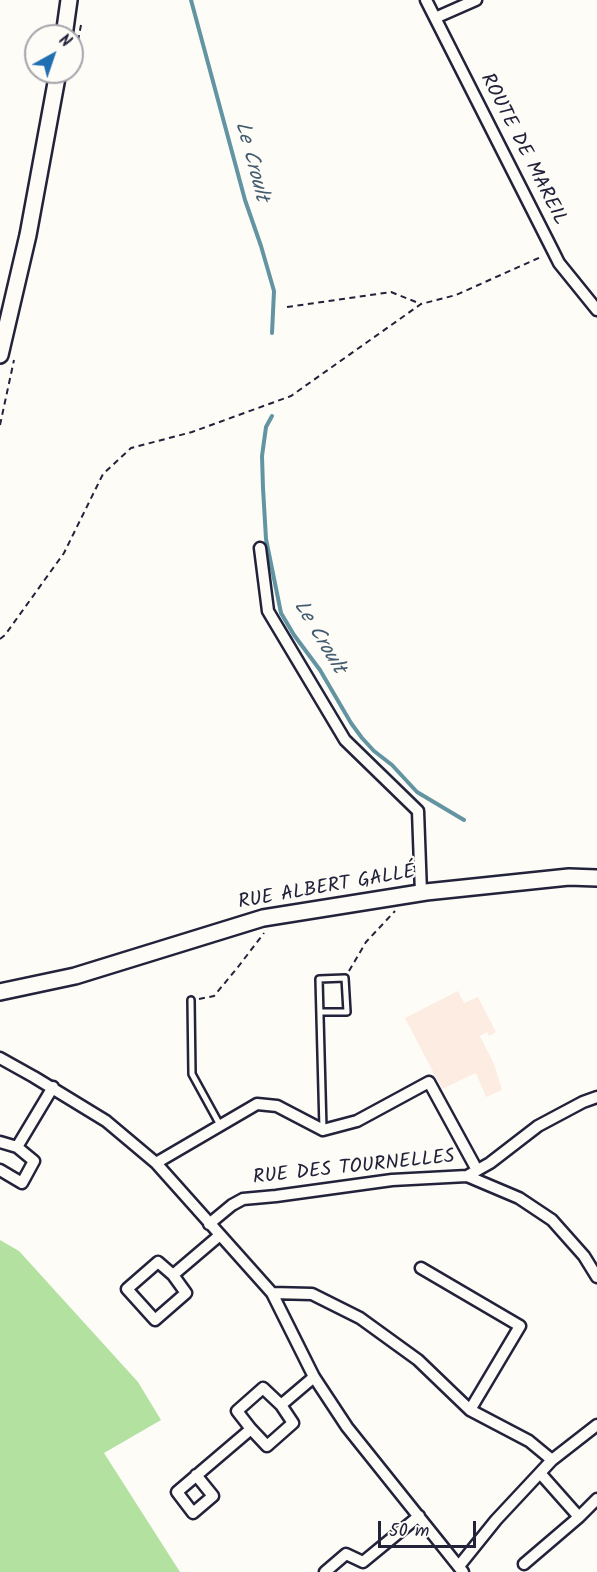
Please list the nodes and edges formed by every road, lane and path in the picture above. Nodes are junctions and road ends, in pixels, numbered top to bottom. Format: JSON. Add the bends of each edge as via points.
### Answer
{"nodes":[{"id":1,"x":69,"y":0,"type":"edge"},
{"id":2,"x":426,"y":0,"type":"edge"},
{"id":3,"x":476,"y":0,"type":"edge"},
{"id":4,"x":435,"y":18,"type":"junction"},
{"id":5,"x":66,"y":24,"type":"edge"},
{"id":6,"x":56,"y":84,"type":"edge"},
{"id":7,"x":553,"y":251,"type":"junction"},
{"id":8,"x":421,"y":304,"type":"junction"},
{"id":9,"x":287,"y":307,"type":"dead end"},
{"id":10,"x":597,"y":310,"type":"edge"},
{"id":11,"x":0,"y":355,"type":"edge"},
{"id":12,"x":260,"y":548,"type":"dead end"},
{"id":13,"x":0,"y":639,"type":"edge"},
{"id":14,"x":597,"y":878,"type":"edge"},
{"id":15,"x":416,"y":894,"type":"junction"},
{"id":16,"x":277,"y":916,"type":"junction"},
{"id":17,"x":345,"y":978,"type":"junction"},
{"id":18,"x":0,"y":992,"type":"edge"},
{"id":19,"x":191,"y":1000,"type":"joint"},
{"id":20,"x":320,"y":1012,"type":"junction"},
{"id":21,"x":0,"y":1058,"type":"edge"},
{"id":22,"x":53,"y":1087,"type":"junction"},
{"id":23,"x":597,"y":1097,"type":"edge"},
{"id":24,"x":220,"y":1125,"type":"junction"},
{"id":25,"x":322,"y":1130,"type":"junction"},
{"id":26,"x":0,"y":1142,"type":"edge"},
{"id":27,"x":17,"y":1147,"type":"junction"},
{"id":28,"x":156,"y":1163,"type":"junction"},
{"id":29,"x":0,"y":1170,"type":"edge"},
{"id":30,"x":472,"y":1173,"type":"junction"},
{"id":31,"x":209,"y":1224,"type":"junction"},
{"id":32,"x":220,"y":1235,"type":"junction"},
{"id":33,"x":421,"y":1268,"type":"dead end"},
{"id":34,"x":173,"y":1275,"type":"junction"},
{"id":35,"x":597,"y":1277,"type":"edge"},
{"id":36,"x":272,"y":1293,"type":"junction"},
{"id":37,"x":314,"y":1377,"type":"junction"},
{"id":38,"x":281,"y":1405,"type":"junction"},
{"id":39,"x":470,"y":1410,"type":"junction"},
{"id":40,"x":597,"y":1425,"type":"edge"},
{"id":41,"x":251,"y":1429,"type":"junction"},
{"id":42,"x":552,"y":1460,"type":"junction"},
{"id":43,"x":540,"y":1473,"type":"junction"},
{"id":44,"x":196,"y":1475,"type":"dead end"},
{"id":45,"x":597,"y":1499,"type":"edge"},
{"id":46,"x":419,"y":1516,"type":"junction"},
{"id":47,"x":579,"y":1517,"type":"junction"},
{"id":48,"x":524,"y":1564,"type":"dead end"},
{"id":49,"x":461,"y":1569,"type":"edge"},
{"id":50,"x":325,"y":1572,"type":"edge"}],
"edges":[{"from":1,"to":5,"type":"street"},
{"from":2,"to":4,"type":"street","name":"ROUTE DE MAREIL"},
{"from":3,"to":4,"type":"street"},
{"from":4,"to":7,"type":"street","name":"ROUTE DE MAREIL"},
{"from":6,"to":11,"type":"street","via":[[28,235]]},
{"from":7,"to":8,"type":"path","via":[[456,295]]},
{"from":7,"to":10,"type":"street","name":"ROUTE DE MAREIL"},
{"from":8,"to":9,"type":"path","via":[[391,292]]},
{"from":8,"to":13,"type":"path","via":[[291,396],[192,432],[131,447],[103,474],[64,553]]},
{"from":12,"to":15,"type":"street","via":[[268,611],[345,740],[418,811]]},
{"from":14,"to":15,"type":"street","name":"RUE ALBERT GALLÉ","via":[[569,877]]},
{"from":15,"to":16,"type":"street","name":"RUE ALBERT GALLÉ"},
{"from":15,"to":17,"type":"path","via":[[366,942]]},
{"from":16,"to":18,"type":"street","name":"RUE ALBERT GALLÉ","via":[[75,976]]},
{"from":16,"to":19,"type":"path","via":[[214,996]]},
{"from":17,"to":20,"type":"lane","via":[[319,979]]},
{"from":17,"to":20,"type":"lane","via":[[347,1012]]},
{"from":19,"to":24,"type":"lane","via":[[192,1074]]},
{"from":20,"to":25,"type":"lane"},
{"from":21,"to":22,"type":"street"},
{"from":22,"to":27,"type":"street"},
{"from":22,"to":28,"type":"street","via":[[106,1121]]},
{"from":23,"to":30,"type":"street","name":"RUE DES TOURNELLES","via":[[538,1126]]},
{"from":24,"to":25,"type":"street","via":[[257,1104],[277,1106]]},
{"from":24,"to":28,"type":"street"},
{"from":25,"to":30,"type":"street","via":[[357,1121],[429,1082]]},
{"from":26,"to":27,"type":"street"},
{"from":27,"to":29,"type":"street","via":[[34,1161],[22,1183]]},
{"from":28,"to":31,"type":"street"},
{"from":30,"to":31,"type":"street","name":"RUE DES TOURNELLES","via":[[243,1199]]},
{"from":30,"to":35,"type":"street","via":[[552,1220]]},
{"from":31,"to":32,"type":"street"},
{"from":32,"to":34,"type":"street"},
{"from":32,"to":36,"type":"street"},
{"from":33,"to":39,"type":"street","via":[[520,1326]]},
{"from":34,"to":34,"type":"street","via":[[158,1262],[127,1289],[155,1320],[186,1293]]},
{"from":36,"to":37,"type":"street"},
{"from":36,"to":39,"type":"street","via":[[312,1294],[360,1318],[418,1360]]},
{"from":37,"to":38,"type":"street"},
{"from":37,"to":46,"type":"street","via":[[347,1427]]},
{"from":38,"to":41,"type":"street","via":[[293,1423],[267,1446]]},
{"from":38,"to":41,"type":"street","via":[[263,1388],[237,1411]]},
{"from":39,"to":42,"type":"street","via":[[529,1441]]},
{"from":40,"to":42,"type":"street"},
{"from":41,"to":44,"type":"street"},
{"from":42,"to":43,"type":"street"},
{"from":43,"to":47,"type":"street"},
{"from":43,"to":49,"type":"street","via":[[496,1520]]},
{"from":45,"to":47,"type":"street"},
{"from":46,"to":49,"type":"street"},
{"from":46,"to":50,"type":"street","via":[[363,1563],[346,1554]]},
{"from":47,"to":48,"type":"street"}]}
